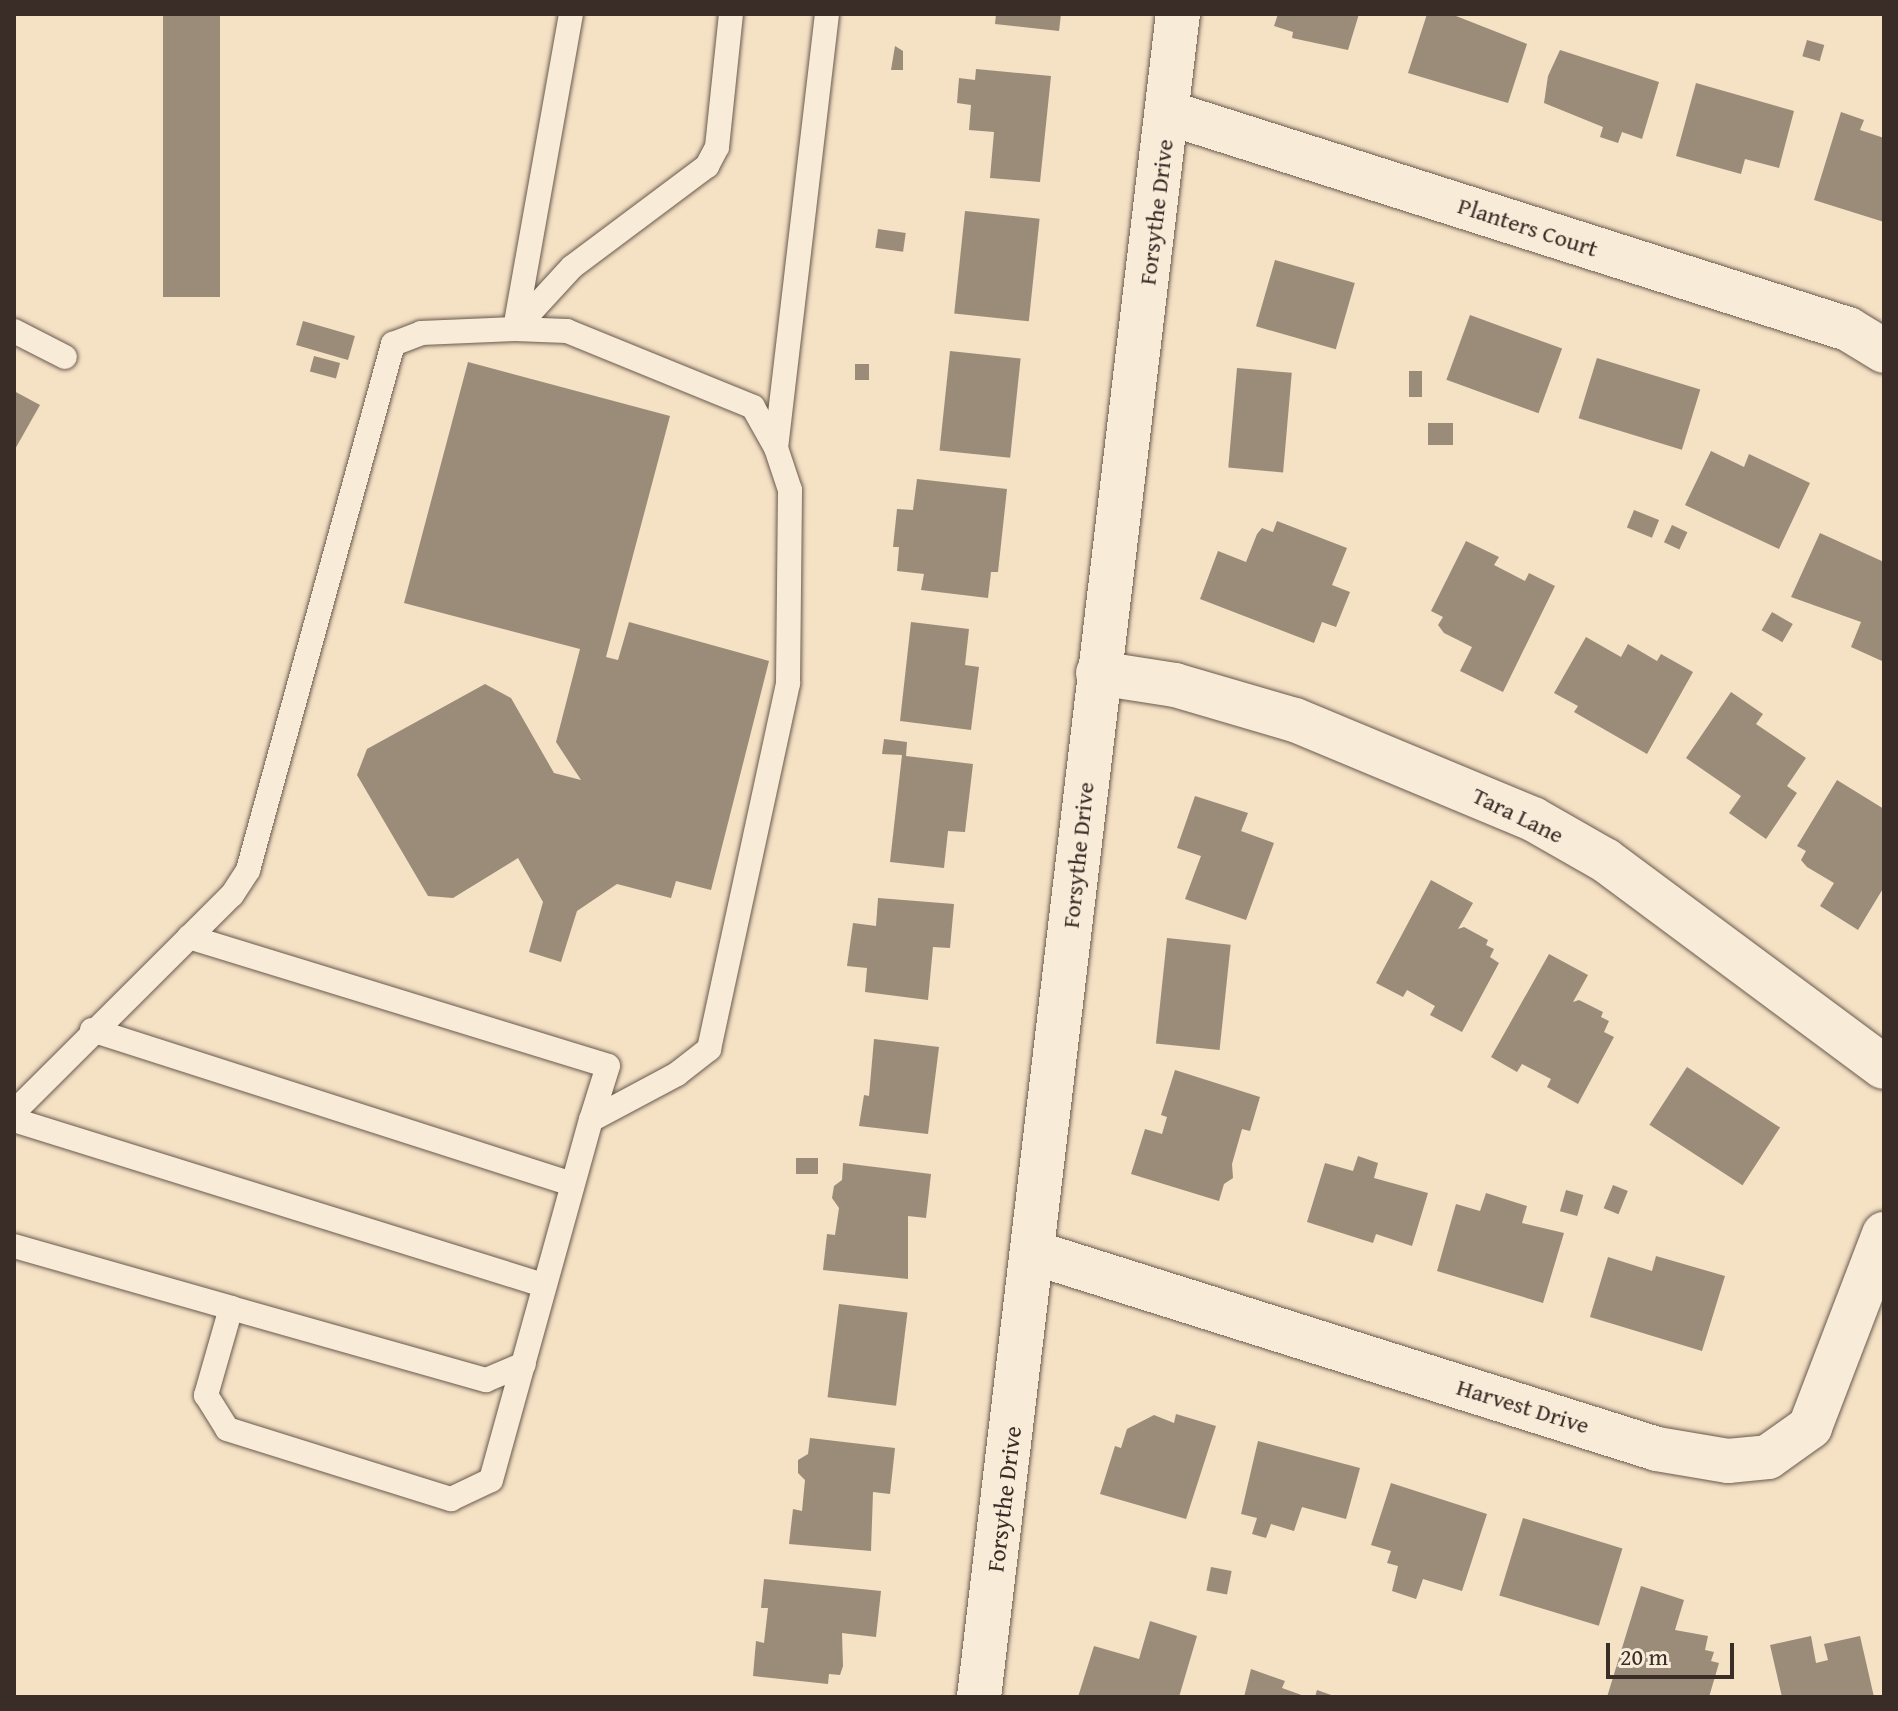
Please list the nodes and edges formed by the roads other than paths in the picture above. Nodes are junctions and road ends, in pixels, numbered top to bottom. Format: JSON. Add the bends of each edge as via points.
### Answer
{"nodes":[{"id":1,"x":571,"y":14,"type":"edge"},
{"id":2,"x":731,"y":14,"type":"edge"},
{"id":3,"x":827,"y":14,"type":"edge"},
{"id":4,"x":1178,"y":14,"type":"edge"},
{"id":5,"x":1169,"y":113,"type":"junction"},
{"id":6,"x":515,"y":329,"type":"junction"},
{"id":7,"x":14,"y":331,"type":"edge"},
{"id":8,"x":1884,"y":351,"type":"edge"},
{"id":9,"x":65,"y":357,"type":"dead end"},
{"id":10,"x":776,"y":448,"type":"junction"},
{"id":11,"x":1098,"y":673,"type":"junction"},
{"id":12,"x":189,"y":937,"type":"junction"},
{"id":13,"x":92,"y":1030,"type":"junction"},
{"id":14,"x":1884,"y":1067,"type":"edge"},
{"id":15,"x":14,"y":1112,"type":"edge"},
{"id":16,"x":14,"y":1120,"type":"edge"},
{"id":17,"x":591,"y":1120,"type":"junction"},
{"id":18,"x":572,"y":1184,"type":"junction"},
{"id":19,"x":1884,"y":1234,"type":"edge"},
{"id":20,"x":14,"y":1246,"type":"edge"},
{"id":21,"x":1035,"y":1253,"type":"junction"},
{"id":22,"x":543,"y":1285,"type":"junction"},
{"id":23,"x":231,"y":1308,"type":"junction"},
{"id":24,"x":524,"y":1364,"type":"junction"},
{"id":25,"x":979,"y":1697,"type":"edge"}],
"edges":[{"from":1,"to":6,"type":"lane"},
{"from":2,"to":6,"type":"lane","via":[[717,147],[707,166],[572,267]]},
{"from":3,"to":10,"type":"lane"},
{"from":4,"to":5,"type":"street","name":"Forsythe Drive"},
{"from":5,"to":8,"type":"street","name":"Planters Court","via":[[1848,329]]},
{"from":5,"to":11,"type":"street","name":"Forsythe Drive"},
{"from":6,"to":10,"type":"lane","via":[[567,331],[753,407]]},
{"from":6,"to":12,"type":"lane","via":[[421,333],[393,344],[248,870],[232,895]]},
{"from":7,"to":9,"type":"lane"},
{"from":10,"to":17,"type":"lane","via":[[790,490],[788,683],[709,1049],[677,1074]]},
{"from":11,"to":14,"type":"street","name":"Tara Lane","via":[[1175,685],[1295,720],[1533,819],[1605,860]]},
{"from":11,"to":21,"type":"street","name":"Forsythe Drive"},
{"from":12,"to":13,"type":"lane"},
{"from":12,"to":17,"type":"lane","via":[[608,1066]]},
{"from":13,"to":15,"type":"lane"},
{"from":13,"to":18,"type":"lane"},
{"from":16,"to":22,"type":"lane"},
{"from":17,"to":18,"type":"lane"},
{"from":18,"to":22,"type":"lane"},
{"from":19,"to":21,"type":"street","name":"Harvest Drive","via":[[1810,1427],[1768,1457],[1728,1461],[1657,1449]]},
{"from":20,"to":23,"type":"lane"},
{"from":21,"to":25,"type":"street","name":"Forsythe Drive"},
{"from":22,"to":24,"type":"lane"},
{"from":23,"to":24,"type":"lane","via":[[486,1380]]},
{"from":23,"to":24,"type":"lane","via":[[206,1395],[227,1429],[451,1499],[491,1480]]}]}
